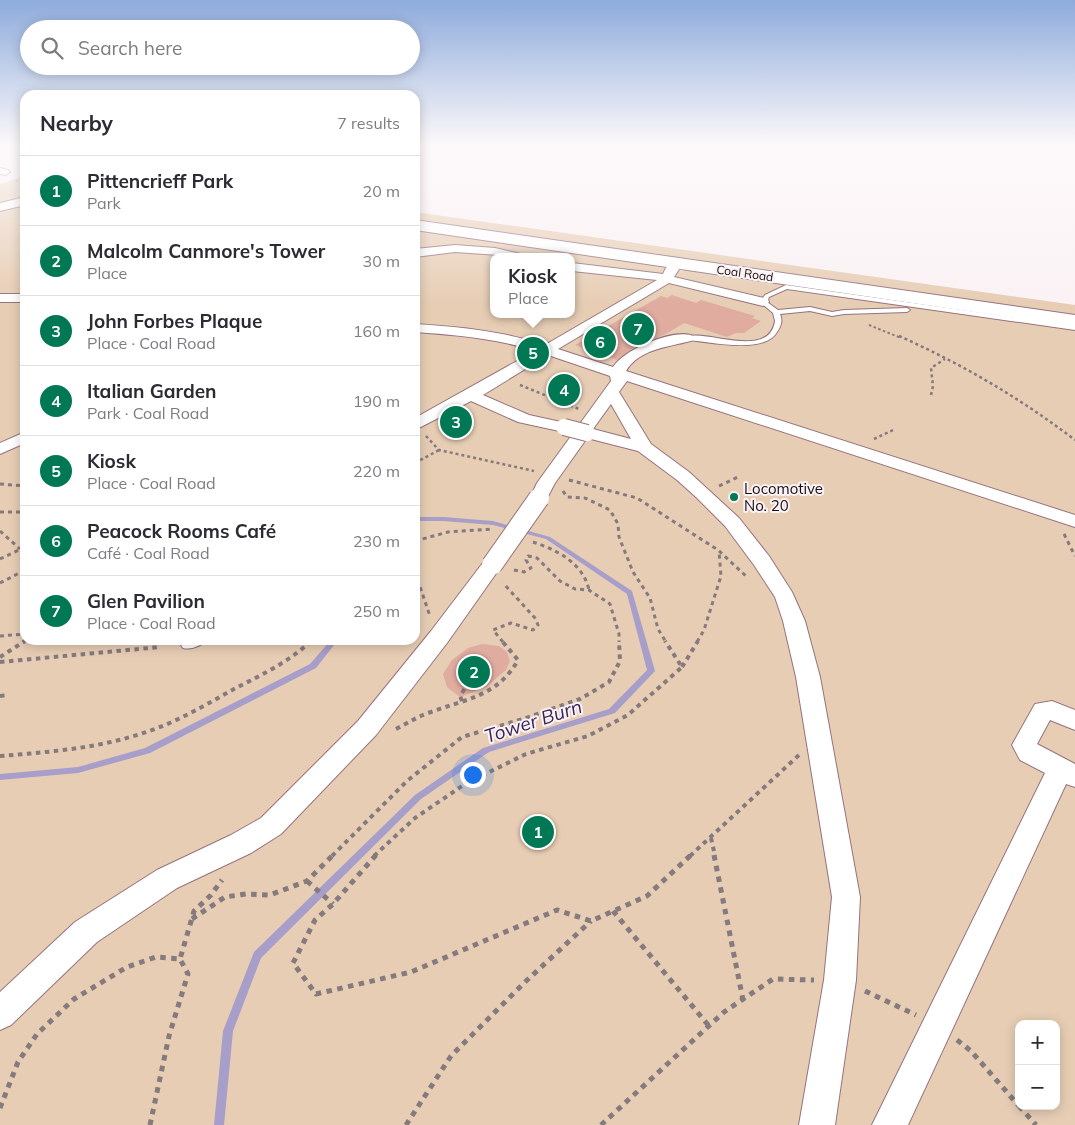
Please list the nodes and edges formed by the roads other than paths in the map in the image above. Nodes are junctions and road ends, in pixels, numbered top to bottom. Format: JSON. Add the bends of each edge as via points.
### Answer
{"nodes":[{"id":1,"x":20,"y":202,"type":"edge"},
{"id":2,"x":0,"y":207,"type":"edge"},
{"id":3,"x":420,"y":226,"type":"edge"},
{"id":4,"x":420,"y":253,"type":"edge"},
{"id":5,"x":507,"y":253,"type":"edge"},
{"id":6,"x":677,"y":263,"type":"junction"},
{"id":7,"x":575,"y":267,"type":"edge"},
{"id":8,"x":667,"y":280,"type":"junction"},
{"id":9,"x":0,"y":298,"type":"edge"},
{"id":10,"x":20,"y":298,"type":"edge"},
{"id":11,"x":763,"y":302,"type":"junction"},
{"id":12,"x":933,"y":309,"type":"junction"},
{"id":13,"x":778,"y":312,"type":"junction"},
{"id":14,"x":1075,"y":321,"type":"edge"},
{"id":15,"x":420,"y":328,"type":"edge"},
{"id":16,"x":1075,"y":328,"type":"edge"},
{"id":17,"x":686,"y":338,"type":"joint"},
{"id":18,"x":547,"y":350,"type":"junction"},
{"id":19,"x":617,"y":373,"type":"junction"},
{"id":20,"x":612,"y":393,"type":"junction"},
{"id":21,"x":471,"y":395,"type":"junction"},
{"id":22,"x":420,"y":427,"type":"edge"},
{"id":23,"x":20,"y":439,"type":"edge"},
{"id":24,"x":644,"y":447,"type":"junction"},
{"id":25,"x":0,"y":449,"type":"edge"},
{"id":26,"x":1075,"y":520,"type":"edge"},
{"id":27,"x":1075,"y":721,"type":"edge"},
{"id":28,"x":1068,"y":772,"type":"edge"},
{"id":29,"x":0,"y":1014,"type":"edge"},
{"id":30,"x":817,"y":1125,"type":"edge"},
{"id":31,"x":890,"y":1125,"type":"edge"}],
"edges":[{"from":1,"to":2,"type":"street"},
{"from":3,"to":6,"type":"street","name":"Coal Road"},
{"from":4,"to":5,"type":"street","via":[[472,248]]},
{"from":6,"to":8,"type":"street"},
{"from":6,"to":14,"type":"street","name":"Coal Road"},
{"from":7,"to":8,"type":"street","via":[[634,272]]},
{"from":8,"to":11,"type":"street"},
{"from":8,"to":18,"type":"street"},
{"from":9,"to":10,"type":"street"},
{"from":11,"to":12,"type":"lane","via":[[767,296],[786,287]]},
{"from":11,"to":13,"type":"lane"},
{"from":12,"to":13,"type":"lane","via":[[832,314],[810,309]]},
{"from":12,"to":16,"type":"lane"},
{"from":13,"to":17,"type":"lane","via":[[777,330],[764,340],[745,344]]},
{"from":15,"to":18,"type":"street","via":[[497,335]]},
{"from":17,"to":19,"type":"street","via":[[655,345],[633,355]]},
{"from":18,"to":19,"type":"street"},
{"from":18,"to":21,"type":"street"},
{"from":19,"to":20,"type":"street","via":[[619,381]]},
{"from":19,"to":26,"type":"street"},
{"from":20,"to":24,"type":"street"},
{"from":20,"to":29,"type":"street","bridge":true,"via":[[439,637],[367,728],[271,826],[167,879],[86,932]]},
{"from":21,"to":22,"type":"street"},
{"from":21,"to":24,"type":"street","via":[[524,419]]},
{"from":23,"to":25,"type":"street"},
{"from":24,"to":30,"type":"street","via":[[683,476],[732,522],[785,597],[794,621],[819,735],[846,897],[840,980]]},
{"from":27,"to":28,"type":"street","via":[[1052,710],[1043,712],[1024,745],[1029,753]]},
{"from":28,"to":31,"type":"street"}]}
